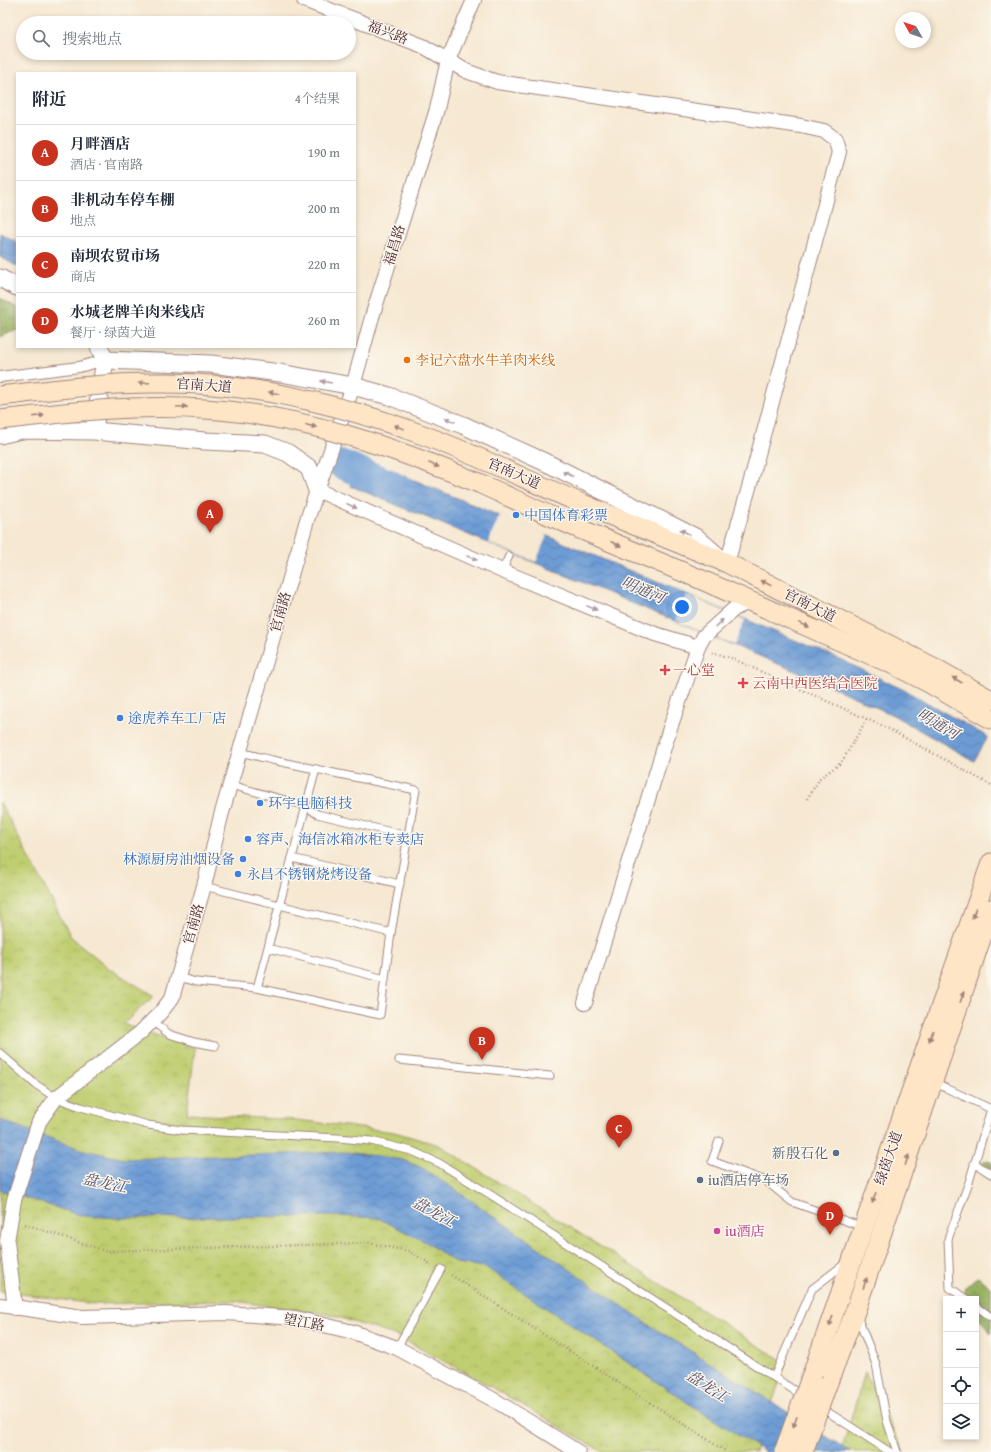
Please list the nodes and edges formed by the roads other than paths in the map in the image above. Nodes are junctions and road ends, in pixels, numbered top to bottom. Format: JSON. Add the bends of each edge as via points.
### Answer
{"nodes":[{"id":1,"x":304,"y":0,"type":"edge"},
{"id":2,"x":474,"y":0,"type":"edge"},
{"id":3,"x":345,"y":16,"type":"edge"},
{"id":4,"x":356,"y":20,"type":"edge"},
{"id":5,"x":448,"y":60,"type":"junction"},
{"id":6,"x":0,"y":278,"type":"edge"},
{"id":7,"x":16,"y":286,"type":"edge"},
{"id":8,"x":102,"y":353,"type":"edge"},
{"id":9,"x":0,"y":377,"type":"edge"},
{"id":10,"x":352,"y":386,"type":"junction"},
{"id":11,"x":0,"y":396,"type":"edge"},
{"id":12,"x":0,"y":420,"type":"edge"},
{"id":13,"x":94,"y":431,"type":"junction"},
{"id":14,"x":0,"y":435,"type":"edge"},
{"id":15,"x":317,"y":490,"type":"junction"},
{"id":16,"x":508,"y":556,"type":"dead end"},
{"id":17,"x":727,"y":563,"type":"junction"},
{"id":18,"x":502,"y":571,"type":"junction"},
{"id":19,"x":756,"y":603,"type":"junction"},
{"id":20,"x":701,"y":642,"type":"junction"},
{"id":21,"x":989,"y":714,"type":"edge"},
{"id":22,"x":240,"y":752,"type":"junction"},
{"id":23,"x":316,"y":769,"type":"junction"},
{"id":24,"x":231,"y":785,"type":"junction"},
{"id":25,"x":306,"y":806,"type":"junction"},
{"id":26,"x":408,"y":836,"type":"junction"},
{"id":27,"x":292,"y":858,"type":"junction"},
{"id":28,"x":991,"y":863,"type":"edge"},
{"id":29,"x":400,"y":884,"type":"junction"},
{"id":30,"x":204,"y":886,"type":"junction"},
{"id":31,"x":280,"y":905,"type":"junction"},
{"id":32,"x":991,"y":909,"type":"edge"},
{"id":33,"x":391,"y":933,"type":"junction"},
{"id":34,"x":268,"y":948,"type":"junction"},
{"id":35,"x":178,"y":977,"type":"junction"},
{"id":36,"x":385,"y":979,"type":"junction"},
{"id":37,"x":257,"y":988,"type":"junction"},
{"id":38,"x":585,"y":1003,"type":"dead end"},
{"id":39,"x":152,"y":1021,"type":"junction"},
{"id":40,"x":215,"y":1046,"type":"dead end"},
{"id":41,"x":0,"y":1053,"type":"edge"},
{"id":42,"x":399,"y":1060,"type":"dead end"},
{"id":43,"x":550,"y":1076,"type":"dead end"},
{"id":44,"x":932,"y":1082,"type":"junction"},
{"id":45,"x":56,"y":1098,"type":"junction"},
{"id":46,"x":719,"y":1141,"type":"dead end"},
{"id":47,"x":974,"y":1163,"type":"junction"},
{"id":48,"x":991,"y":1174,"type":"edge"},
{"id":49,"x":864,"y":1228,"type":"junction"},
{"id":50,"x":854,"y":1257,"type":"junction"},
{"id":51,"x":441,"y":1269,"type":"road end"},
{"id":52,"x":962,"y":1296,"type":"edge"},
{"id":53,"x":0,"y":1305,"type":"edge"},
{"id":54,"x":14,"y":1308,"type":"junction"},
{"id":55,"x":979,"y":1308,"type":"edge"},
{"id":56,"x":856,"y":1312,"type":"junction"},
{"id":57,"x":991,"y":1317,"type":"edge"},
{"id":58,"x":397,"y":1348,"type":"junction"},
{"id":59,"x":774,"y":1377,"type":"junction"},
{"id":60,"x":578,"y":1452,"type":"edge"},
{"id":61,"x":784,"y":1452,"type":"edge"},
{"id":62,"x":803,"y":1452,"type":"edge"},
{"id":63,"x":890,"y":1452,"type":"edge"},
{"id":64,"x":896,"y":1452,"type":"edge"}],
"edges":[{"from":1,"to":3,"type":"street","name":"福兴路"},
{"from":2,"to":5,"type":"street","name":"福昌路"},
{"from":4,"to":5,"type":"street","name":"福兴路","via":[[423,46]]},
{"from":5,"to":10,"type":"street","name":"福昌路","via":[[437,109]]},
{"from":5,"to":17,"type":"street","name":"福兴路","via":[[466,71],[497,82],[800,126],[824,131],[835,139],[839,152]]},
{"from":6,"to":7,"type":"street"},
{"from":8,"to":9,"type":"street","via":[[79,367]]},
{"from":10,"to":8,"type":"street","one_way":true,"via":[[280,373]]},
{"from":8,"to":13,"type":"street"},
{"from":10,"to":15,"type":"street","name":"福昌路"},
{"from":17,"to":10,"type":"street","one_way":true,"via":[[697,538],[549,464],[396,398]]},
{"from":17,"to":11,"type":"main road","name":"官南大道","one_way":true,"bridge":true,"via":[[417,433],[345,410],[284,395],[234,387],[155,383],[98,385]]},
{"from":12,"to":19,"type":"main road","name":"官南大道","one_way":true,"bridge":true,"via":[[100,409],[206,409],[280,419],[344,434],[416,458],[482,485]]},
{"from":13,"to":14,"type":"street","via":[[21,430]]},
{"from":13,"to":15,"type":"street","via":[[265,444],[288,453],[309,468]]},
{"from":15,"to":18,"type":"street","one_way":true},
{"from":15,"to":22,"type":"street","name":"官南路"},
{"from":16,"to":18,"type":"lane"},
{"from":21,"to":17,"type":"main road","name":"官南大道","one_way":true,"via":[[935,668]]},
{"from":18,"to":20,"type":"street","one_way":true,"via":[[655,634]]},
{"from":20,"to":19,"type":"street","one_way":true,"via":[[734,609],[744,604]]},
{"from":19,"to":21,"type":"main road","name":"官南大道","one_way":true,"via":[[894,665]]},
{"from":20,"to":38,"type":"street","via":[[670,728]]},
{"from":22,"to":23,"type":"lane"},
{"from":22,"to":24,"type":"street","name":"官南路"},
{"from":23,"to":25,"type":"lane"},
{"from":23,"to":26,"type":"lane","via":[[416,790]]},
{"from":24,"to":25,"type":"lane"},
{"from":24,"to":30,"type":"street","name":"官南路"},
{"from":25,"to":26,"type":"lane","via":[[317,814]]},
{"from":25,"to":27,"type":"lane"},
{"from":26,"to":29,"type":"lane"},
{"from":27,"to":29,"type":"lane"},
{"from":27,"to":31,"type":"lane"},
{"from":28,"to":49,"type":"main road","name":"绿茵大道","one_way":true},
{"from":29,"to":33,"type":"lane"},
{"from":30,"to":31,"type":"lane"},
{"from":30,"to":35,"type":"street","name":"官南路"},
{"from":31,"to":33,"type":"lane"},
{"from":31,"to":34,"type":"lane"},
{"from":44,"to":32,"type":"main road","name":"绿茵大道","one_way":true},
{"from":33,"to":36,"type":"lane"},
{"from":34,"to":36,"type":"lane"},
{"from":34,"to":37,"type":"lane"},
{"from":35,"to":37,"type":"lane","via":[[196,982]]},
{"from":35,"to":39,"type":"street","name":"官南路","via":[[172,998]]},
{"from":36,"to":37,"type":"lane","via":[[380,1015]]},
{"from":39,"to":40,"type":"lane","via":[[168,1034]]},
{"from":39,"to":45,"type":"street","name":"官南路"},
{"from":41,"to":45,"type":"lane","via":[[35,1084]]},
{"from":42,"to":43,"type":"lane"},
{"from":44,"to":47,"type":"lane","via":[[991,1109]]},
{"from":56,"to":44,"type":"main road","name":"绿茵大道","one_way":true},
{"from":45,"to":54,"type":"street","name":"官南路","via":[[39,1122],[14,1200],[7,1241]]},
{"from":45,"to":59,"type":"lane","via":[[154,1126],[181,1130],[371,1141],[412,1151],[439,1163],[491,1195]]},
{"from":46,"to":49,"type":"lane","via":[[712,1161],[766,1181],[792,1202]]},
{"from":47,"to":48,"type":"lane"},
{"from":47,"to":52,"type":"lane","via":[[948,1239],[950,1288]]},
{"from":49,"to":50,"type":"main road","name":"绿茵大道"},
{"from":50,"to":59,"type":"lane","via":[[812,1289]]},
{"from":50,"to":61,"type":"main road","name":"绿茵大道","one_way":true,"bridge":true},
{"from":51,"to":58,"type":"lane"},
{"from":53,"to":54,"type":"street","name":"望江路"},
{"from":54,"to":58,"type":"street","name":"望江路","via":[[82,1317],[226,1313],[295,1318],[353,1332]]},
{"from":55,"to":57,"type":"lane"},
{"from":56,"to":62,"type":"main road","name":"绿茵大道","bridge":true},
{"from":56,"to":64,"type":"lane","via":[[876,1364]]},
{"from":58,"to":60,"type":"street","name":"望江路","via":[[496,1401]]},
{"from":59,"to":63,"type":"lane"}]}
